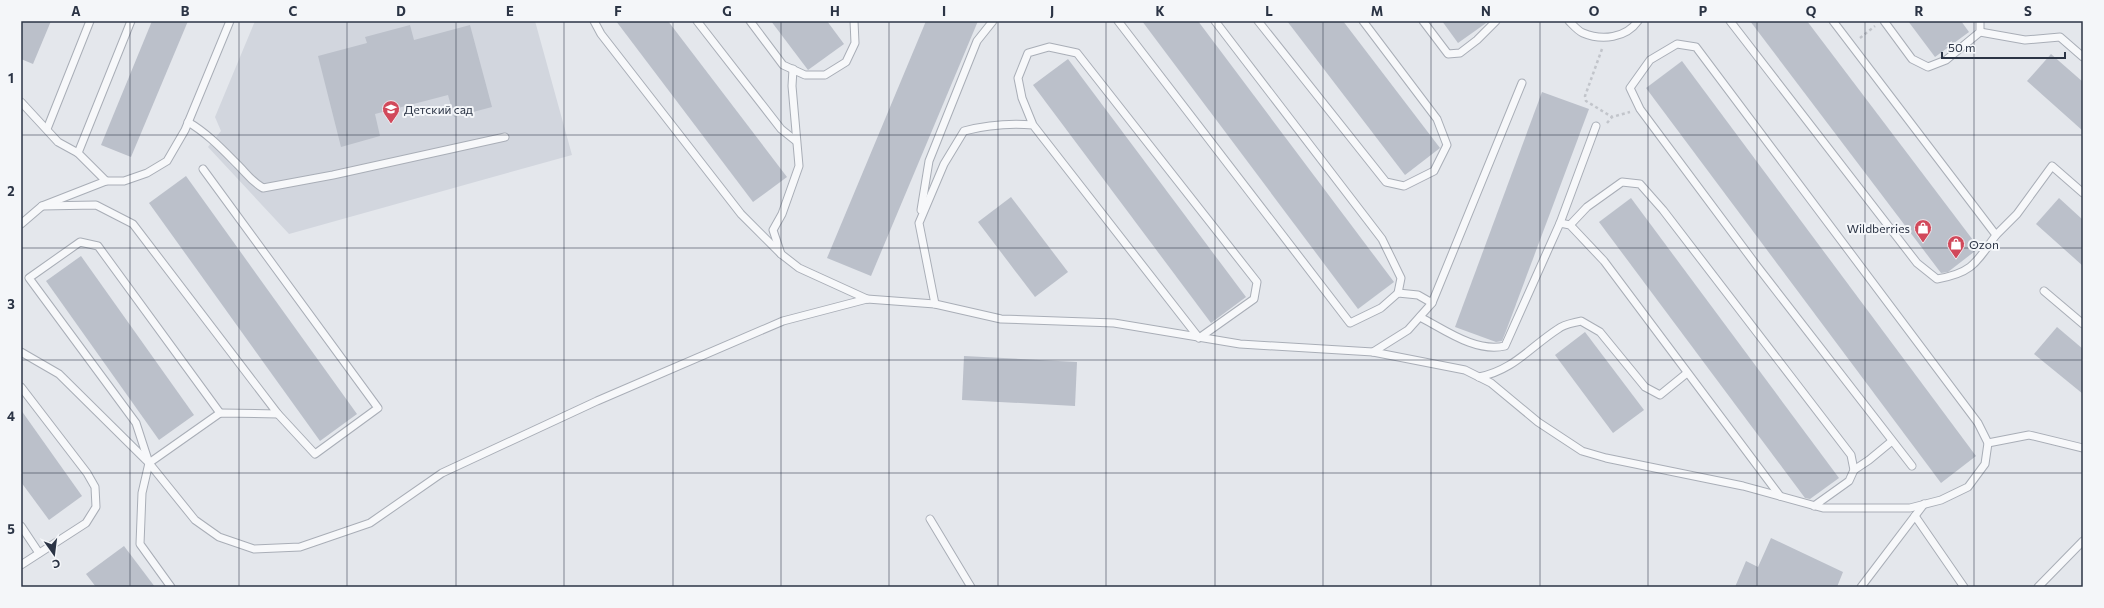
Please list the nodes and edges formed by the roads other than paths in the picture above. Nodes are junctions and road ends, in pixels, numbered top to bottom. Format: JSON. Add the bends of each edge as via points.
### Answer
{"nodes":[{"id":1,"x":90,"y":21,"type":"edge"},
{"id":2,"x":131,"y":21,"type":"edge"},
{"id":3,"x":230,"y":21,"type":"edge"},
{"id":4,"x":594,"y":21,"type":"edge"},
{"id":5,"x":697,"y":21,"type":"edge"},
{"id":6,"x":750,"y":21,"type":"edge"},
{"id":7,"x":854,"y":21,"type":"edge"},
{"id":8,"x":993,"y":21,"type":"edge"},
{"id":9,"x":1118,"y":21,"type":"edge"},
{"id":10,"x":1215,"y":21,"type":"edge"},
{"id":11,"x":1258,"y":21,"type":"edge"},
{"id":12,"x":1363,"y":21,"type":"edge"},
{"id":13,"x":1423,"y":21,"type":"edge"},
{"id":14,"x":1496,"y":21,"type":"edge"},
{"id":15,"x":1569,"y":21,"type":"edge"},
{"id":16,"x":1638,"y":21,"type":"edge"},
{"id":17,"x":1730,"y":21,"type":"edge"},
{"id":18,"x":1833,"y":21,"type":"edge"},
{"id":19,"x":1883,"y":21,"type":"edge"},
{"id":20,"x":1980,"y":21,"type":"edge"},
{"id":21,"x":1980,"y":32,"type":"junction"},
{"id":22,"x":2083,"y":57,"type":"edge"},
{"id":23,"x":793,"y":69,"type":"junction"},
{"id":24,"x":1522,"y":83,"type":"dead end"},
{"id":25,"x":21,"y":102,"type":"edge"},
{"id":26,"x":188,"y":122,"type":"junction"},
{"id":27,"x":1033,"y":125,"type":"junction"},
{"id":28,"x":1596,"y":126,"type":"dead end"},
{"id":29,"x":47,"y":129,"type":"junction"},
{"id":30,"x":505,"y":137,"type":"dead end"},
{"id":31,"x":796,"y":141,"type":"junction"},
{"id":32,"x":78,"y":153,"type":"junction"},
{"id":33,"x":203,"y":169,"type":"dead end"},
{"id":34,"x":106,"y":181,"type":"junction"},
{"id":35,"x":2083,"y":193,"type":"edge"},
{"id":36,"x":42,"y":206,"type":"junction"},
{"id":37,"x":919,"y":223,"type":"junction"},
{"id":38,"x":1560,"y":223,"type":"junction"},
{"id":39,"x":21,"y":224,"type":"edge"},
{"id":40,"x":1570,"y":225,"type":"junction"},
{"id":41,"x":1996,"y":235,"type":"junction"},
{"id":42,"x":781,"y":254,"type":"junction"},
{"id":43,"x":2044,"y":291,"type":"dead end"},
{"id":44,"x":1398,"y":293,"type":"junction"},
{"id":45,"x":867,"y":299,"type":"junction"},
{"id":46,"x":935,"y":304,"type":"junction"},
{"id":47,"x":1432,"y":304,"type":"junction"},
{"id":48,"x":1420,"y":317,"type":"junction"},
{"id":49,"x":2083,"y":324,"type":"edge"},
{"id":50,"x":1200,"y":338,"type":"junction"},
{"id":51,"x":21,"y":352,"type":"edge"},
{"id":52,"x":1373,"y":352,"type":"junction"},
{"id":53,"x":1687,"y":373,"type":"junction"},
{"id":54,"x":1479,"y":377,"type":"junction"},
{"id":55,"x":21,"y":387,"type":"edge"},
{"id":56,"x":220,"y":413,"type":"junction"},
{"id":57,"x":278,"y":414,"type":"junction"},
{"id":58,"x":1892,"y":441,"type":"junction"},
{"id":59,"x":1988,"y":444,"type":"junction"},
{"id":60,"x":2083,"y":448,"type":"edge"},
{"id":61,"x":149,"y":463,"type":"junction"},
{"id":62,"x":1912,"y":466,"type":"dead end"},
{"id":63,"x":1854,"y":470,"type":"junction"},
{"id":64,"x":1780,"y":496,"type":"junction"},
{"id":65,"x":1924,"y":504,"type":"junction"},
{"id":66,"x":1814,"y":506,"type":"junction"},
{"id":67,"x":1915,"y":516,"type":"junction"},
{"id":68,"x":930,"y":519,"type":"dead end"},
{"id":69,"x":21,"y":526,"type":"edge"},
{"id":70,"x":2083,"y":541,"type":"edge"},
{"id":71,"x":39,"y":553,"type":"junction"},
{"id":72,"x":21,"y":565,"type":"edge"},
{"id":73,"x":171,"y":587,"type":"edge"},
{"id":74,"x":971,"y":587,"type":"edge"},
{"id":75,"x":1861,"y":587,"type":"edge"},
{"id":76,"x":1964,"y":587,"type":"edge"},
{"id":77,"x":2038,"y":587,"type":"edge"}],
"edges":[{"from":1,"to":29,"type":"lane"},
{"from":2,"to":32,"type":"lane"},
{"from":3,"to":26,"type":"lane"},
{"from":4,"to":42,"type":"lane","via":[[601,34],[741,214]]},
{"from":5,"to":31,"type":"lane","via":[[780,129]]},
{"from":6,"to":23,"type":"lane","via":[[783,65]]},
{"from":7,"to":23,"type":"lane","via":[[855,43],[846,62],[825,75],[805,75]]},
{"from":8,"to":37,"type":"lane","via":[[977,41],[930,162]]},
{"from":9,"to":44,"type":"lane","via":[[1350,323],[1381,308]]},
{"from":10,"to":44,"type":"lane","via":[[1382,239],[1401,278]]},
{"from":11,"to":12,"type":"lane","via":[[1386,182],[1404,186],[1434,172],[1447,145],[1437,119]]},
{"from":13,"to":14,"type":"lane","via":[[1448,54],[1460,53]]},
{"from":15,"to":16,"type":"lane","via":[[1582,33],[1605,38],[1620,35],[1634,27]]},
{"from":17,"to":41,"type":"lane","via":[[1917,263],[1937,279],[1954,276],[1975,265]]},
{"from":18,"to":41,"type":"lane"},
{"from":19,"to":21,"type":"lane","via":[[1912,59],[1928,67],[1946,60]]},
{"from":20,"to":21,"type":"lane"},
{"from":21,"to":22,"type":"lane","via":[[2025,40],[2060,37]]},
{"from":23,"to":31,"type":"lane"},
{"from":24,"to":47,"type":"lane"},
{"from":25,"to":29,"type":"lane"},
{"from":26,"to":30,"type":"lane","via":[[202,130],[252,181],[263,188]]},
{"from":26,"to":34,"type":"lane","via":[[167,161],[147,173],[124,181]]},
{"from":27,"to":37,"type":"lane","via":[[1011,123],[964,130],[944,164]]},
{"from":27,"to":50,"type":"lane"},
{"from":27,"to":50,"type":"lane","via":[[1022,98],[1018,78],[1028,53],[1049,47],[1077,53],[1257,282],[1254,299]]},
{"from":28,"to":38,"type":"lane"},
{"from":29,"to":32,"type":"lane","via":[[58,142]]},
{"from":31,"to":42,"type":"lane","via":[[799,166],[782,214],[772,230]]},
{"from":32,"to":34,"type":"lane"},
{"from":33,"to":57,"type":"lane","via":[[378,408],[315,454]]},
{"from":34,"to":36,"type":"lane"},
{"from":35,"to":41,"type":"lane","via":[[2052,166],[2017,214]]},
{"from":36,"to":39,"type":"lane"},
{"from":36,"to":57,"type":"lane","via":[[96,205],[133,224]]},
{"from":37,"to":46,"type":"lane"},
{"from":38,"to":40,"type":"lane"},
{"from":38,"to":48,"type":"lane","via":[[1506,346],[1494,349],[1475,344]]},
{"from":40,"to":53,"type":"lane","via":[[1604,261]]},
{"from":40,"to":63,"type":"lane","via":[[1587,207],[1622,182],[1640,184],[1663,210],[1851,455]]},
{"from":42,"to":45,"type":"lane","via":[[799,268]]},
{"from":43,"to":49,"type":"lane"},
{"from":44,"to":47,"type":"lane","via":[[1418,295]]},
{"from":45,"to":46,"type":"lane"},
{"from":45,"to":61,"type":"lane","via":[[783,321],[598,401],[442,473],[370,523],[300,547],[254,549],[219,537],[195,520]]},
{"from":46,"to":50,"type":"lane","via":[[1001,319],[1114,323]]},
{"from":47,"to":48,"type":"lane"},
{"from":48,"to":52,"type":"lane","via":[[1408,330]]},
{"from":50,"to":52,"type":"lane","via":[[1240,344]]},
{"from":51,"to":61,"type":"lane","via":[[59,374]]},
{"from":52,"to":54,"type":"lane","via":[[1465,370]]},
{"from":53,"to":54,"type":"lane","via":[[1660,396],[1645,387],[1600,332],[1581,321],[1559,328],[1522,358],[1490,375]]},
{"from":53,"to":64,"type":"lane"},
{"from":54,"to":64,"type":"lane","via":[[1491,383],[1538,422],[1582,451]]},
{"from":55,"to":71,"type":"lane","via":[[95,487],[96,507],[86,523]]},
{"from":56,"to":57,"type":"lane"},
{"from":56,"to":61,"type":"lane"},
{"from":56,"to":61,"type":"lane","via":[[98,246],[80,242],[29,278],[136,423]]},
{"from":58,"to":59,"type":"lane","via":[[1640,109],[1630,88],[1650,60],[1677,44],[1696,47],[1978,423]]},
{"from":58,"to":62,"type":"lane"},
{"from":58,"to":63,"type":"lane"},
{"from":59,"to":60,"type":"lane","via":[[2029,435]]},
{"from":59,"to":65,"type":"lane","via":[[1985,464],[1968,487],[1941,500]]},
{"from":61,"to":73,"type":"lane","via":[[142,493],[140,544]]},
{"from":63,"to":66,"type":"lane","via":[[1849,482]]},
{"from":64,"to":66,"type":"lane"},
{"from":65,"to":66,"type":"lane","via":[[1910,508]]},
{"from":65,"to":67,"type":"lane"},
{"from":67,"to":75,"type":"lane"},
{"from":67,"to":76,"type":"lane"},
{"from":68,"to":74,"type":"lane"},
{"from":69,"to":71,"type":"lane"},
{"from":70,"to":77,"type":"lane"},
{"from":71,"to":72,"type":"lane"}]}
